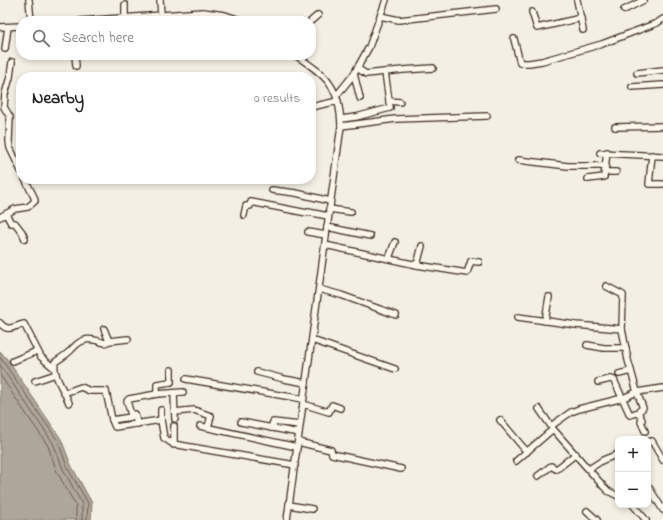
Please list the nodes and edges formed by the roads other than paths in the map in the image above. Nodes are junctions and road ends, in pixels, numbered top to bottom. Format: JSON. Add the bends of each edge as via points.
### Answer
{"nodes":[{"id":1,"x":29,"y":0,"type":"edge"},
{"id":2,"x":160,"y":0,"type":"edge"},
{"id":3,"x":386,"y":0,"type":"edge"},
{"id":4,"x":577,"y":0,"type":"edge"},
{"id":5,"x":644,"y":0,"type":"edge"},
{"id":6,"x":125,"y":5,"type":"dead end"},
{"id":7,"x":496,"y":9,"type":"dead end"},
{"id":8,"x":624,"y":10,"type":"dead end"},
{"id":9,"x":532,"y":12,"type":"dead end"},
{"id":10,"x":31,"y":16,"type":"edge"},
{"id":11,"x":125,"y":16,"type":"edge"},
{"id":12,"x":161,"y":16,"type":"joint"},
{"id":13,"x":228,"y":16,"type":"edge"},
{"id":14,"x":380,"y":16,"type":"junction"},
{"id":15,"x":581,"y":18,"type":"junction"},
{"id":16,"x":663,"y":19,"type":"edge"},
{"id":17,"x":16,"y":26,"type":"edge"},
{"id":18,"x":0,"y":27,"type":"edge"},
{"id":19,"x":8,"y":27,"type":"junction"},
{"id":20,"x":583,"y":30,"type":"dead end"},
{"id":21,"x":514,"y":39,"type":"dead end"},
{"id":22,"x":5,"y":49,"type":"dead end"},
{"id":23,"x":75,"y":60,"type":"edge"},
{"id":24,"x":302,"y":60,"type":"edge"},
{"id":25,"x":12,"y":62,"type":"dead end"},
{"id":26,"x":76,"y":66,"type":"dead end"},
{"id":27,"x":433,"y":68,"type":"dead end"},
{"id":28,"x":663,"y":70,"type":"edge"},
{"id":29,"x":356,"y":71,"type":"junction"},
{"id":30,"x":385,"y":72,"type":"junction"},
{"id":31,"x":637,"y":73,"type":"dead end"},
{"id":32,"x":663,"y":84,"type":"edge"},
{"id":33,"x":632,"y":87,"type":"dead end"},
{"id":34,"x":337,"y":95,"type":"junction"},
{"id":35,"x":360,"y":98,"type":"dead end"},
{"id":36,"x":338,"y":101,"type":"junction"},
{"id":37,"x":388,"y":101,"type":"junction"},
{"id":38,"x":400,"y":102,"type":"dead end"},
{"id":39,"x":316,"y":106,"type":"edge"},
{"id":40,"x":487,"y":116,"type":"dead end"},
{"id":41,"x":341,"y":119,"type":"junction"},
{"id":42,"x":341,"y":126,"type":"junction"},
{"id":43,"x":663,"y":126,"type":"edge"},
{"id":44,"x":615,"y":127,"type":"dead end"},
{"id":45,"x":607,"y":152,"type":"junction"},
{"id":46,"x":600,"y":153,"type":"dead end"},
{"id":47,"x":652,"y":155,"type":"junction"},
{"id":48,"x":663,"y":156,"type":"edge"},
{"id":49,"x":518,"y":160,"type":"dead end"},
{"id":50,"x":16,"y":161,"type":"edge"},
{"id":51,"x":606,"y":169,"type":"junction"},
{"id":52,"x":616,"y":172,"type":"dead end"},
{"id":53,"x":588,"y":179,"type":"dead end"},
{"id":54,"x":28,"y":184,"type":"edge"},
{"id":55,"x":663,"y":184,"type":"edge"},
{"id":56,"x":272,"y":190,"type":"dead end"},
{"id":57,"x":330,"y":201,"type":"junction"},
{"id":58,"x":329,"y":209,"type":"junction"},
{"id":59,"x":351,"y":212,"type":"dead end"},
{"id":60,"x":6,"y":214,"type":"junction"},
{"id":61,"x":244,"y":215,"type":"dead end"},
{"id":62,"x":328,"y":216,"type":"junction"},
{"id":63,"x":0,"y":217,"type":"edge"},
{"id":64,"x":327,"y":227,"type":"junction"},
{"id":65,"x":308,"y":232,"type":"dead end"},
{"id":66,"x":326,"y":235,"type":"junction"},
{"id":67,"x":370,"y":236,"type":"dead end"},
{"id":68,"x":25,"y":239,"type":"dead end"},
{"id":69,"x":395,"y":242,"type":"dead end"},
{"id":70,"x":325,"y":245,"type":"junction"},
{"id":71,"x":422,"y":246,"type":"dead end"},
{"id":72,"x":389,"y":258,"type":"junction"},
{"id":73,"x":479,"y":262,"type":"dead end"},
{"id":74,"x":417,"y":265,"type":"junction"},
{"id":75,"x":606,"y":286,"type":"dead end"},
{"id":76,"x":319,"y":289,"type":"junction"},
{"id":77,"x":549,"y":297,"type":"dead end"},
{"id":78,"x":396,"y":315,"type":"dead end"},
{"id":79,"x":518,"y":318,"type":"dead end"},
{"id":80,"x":546,"y":321,"type":"junction"},
{"id":81,"x":0,"y":323,"type":"edge"},
{"id":82,"x":104,"y":329,"type":"dead end"},
{"id":83,"x":622,"y":329,"type":"junction"},
{"id":84,"x":128,"y":339,"type":"dead end"},
{"id":85,"x":312,"y":340,"type":"junction"},
{"id":86,"x":109,"y":341,"type":"junction"},
{"id":87,"x":587,"y":345,"type":"dead end"},
{"id":88,"x":626,"y":348,"type":"junction"},
{"id":89,"x":37,"y":351,"type":"junction"},
{"id":90,"x":13,"y":361,"type":"dead end"},
{"id":91,"x":395,"y":369,"type":"dead end"},
{"id":92,"x":171,"y":370,"type":"dead end"},
{"id":93,"x":55,"y":371,"type":"junction"},
{"id":94,"x":257,"y":372,"type":"dead end"},
{"id":95,"x":631,"y":372,"type":"junction"},
{"id":96,"x":619,"y":374,"type":"dead end"},
{"id":97,"x":186,"y":379,"type":"dead end"},
{"id":98,"x":35,"y":380,"type":"dead end"},
{"id":99,"x":598,"y":382,"type":"dead end"},
{"id":100,"x":306,"y":383,"type":"junction"},
{"id":101,"x":663,"y":388,"type":"edge"},
{"id":102,"x":184,"y":392,"type":"dead end"},
{"id":103,"x":637,"y":392,"type":"junction"},
{"id":104,"x":64,"y":393,"type":"junction"},
{"id":105,"x":174,"y":393,"type":"junction"},
{"id":106,"x":157,"y":394,"type":"junction"},
{"id":107,"x":623,"y":398,"type":"junction"},
{"id":108,"x":303,"y":402,"type":"junction"},
{"id":109,"x":70,"y":404,"type":"dead end"},
{"id":110,"x":340,"y":408,"type":"dead end"},
{"id":111,"x":539,"y":409,"type":"dead end"},
{"id":112,"x":161,"y":410,"type":"dead end"},
{"id":113,"x":175,"y":412,"type":"junction"},
{"id":114,"x":638,"y":412,"type":"junction"},
{"id":115,"x":135,"y":414,"type":"dead end"},
{"id":116,"x":175,"y":419,"type":"dead end"},
{"id":117,"x":112,"y":420,"type":"junction"},
{"id":118,"x":162,"y":420,"type":"junction"},
{"id":119,"x":500,"y":420,"type":"dead end"},
{"id":120,"x":241,"y":422,"type":"dead end"},
{"id":121,"x":137,"y":424,"type":"junction"},
{"id":122,"x":300,"y":425,"type":"junction"},
{"id":123,"x":174,"y":426,"type":"dead end"},
{"id":124,"x":200,"y":426,"type":"dead end"},
{"id":125,"x":208,"y":427,"type":"junction"},
{"id":126,"x":552,"y":427,"type":"junction"},
{"id":127,"x":271,"y":428,"type":"junction"},
{"id":128,"x":645,"y":431,"type":"dead end"},
{"id":129,"x":299,"y":433,"type":"junction"},
{"id":130,"x":651,"y":441,"type":"edge"},
{"id":131,"x":174,"y":444,"type":"junction"},
{"id":132,"x":298,"y":444,"type":"junction"},
{"id":133,"x":527,"y":452,"type":"junction"},
{"id":134,"x":576,"y":454,"type":"junction"},
{"id":135,"x":615,"y":455,"type":"edge"},
{"id":136,"x":663,"y":460,"type":"edge"},
{"id":137,"x":516,"y":461,"type":"dead end"},
{"id":138,"x":295,"y":465,"type":"junction"},
{"id":139,"x":400,"y":469,"type":"dead end"},
{"id":140,"x":589,"y":469,"type":"junction"},
{"id":141,"x":538,"y":476,"type":"dead end"},
{"id":142,"x":651,"y":491,"type":"edge"},
{"id":143,"x":615,"y":494,"type":"edge"},
{"id":144,"x":289,"y":505,"type":"junction"},
{"id":145,"x":636,"y":508,"type":"edge"},
{"id":146,"x":312,"y":509,"type":"dead end"},
{"id":147,"x":663,"y":510,"type":"edge"},
{"id":148,"x":587,"y":511,"type":"dead end"},
{"id":149,"x":287,"y":520,"type":"edge"},
{"id":150,"x":597,"y":520,"type":"edge"},
{"id":151,"x":646,"y":520,"type":"edge"}],
"edges":[{"from":1,"to":10,"type":"street"},
{"from":2,"to":12,"type":"street"},
{"from":3,"to":14,"type":"street"},
{"from":4,"to":15,"type":"street"},
{"from":5,"to":8,"type":"street"},
{"from":6,"to":11,"type":"street"},
{"from":7,"to":14,"type":"street","via":[[399,20]]},
{"from":9,"to":15,"type":"street","via":[[537,28]]},
{"from":12,"to":13,"type":"street","via":[[203,12]]},
{"from":14,"to":29,"type":"street","via":[[369,47]]},
{"from":15,"to":20,"type":"street"},
{"from":16,"to":21,"type":"street","via":[[599,45],[542,61],[521,64]]},
{"from":17,"to":19,"type":"street"},
{"from":18,"to":19,"type":"street"},
{"from":19,"to":22,"type":"street"},
{"from":23,"to":26,"type":"street"},
{"from":24,"to":34,"type":"street","via":[[326,79]]},
{"from":25,"to":50,"type":"street","via":[[4,106],[10,117],[9,141]]},
{"from":27,"to":30,"type":"street"},
{"from":28,"to":31,"type":"street"},
{"from":29,"to":30,"type":"street","via":[[366,74]]},
{"from":29,"to":34,"type":"street"},
{"from":29,"to":35,"type":"street"},
{"from":30,"to":37,"type":"street"},
{"from":32,"to":33,"type":"street"},
{"from":34,"to":36,"type":"street"},
{"from":36,"to":39,"type":"street"},
{"from":36,"to":41,"type":"street"},
{"from":37,"to":38,"type":"street"},
{"from":37,"to":41,"type":"street","via":[[390,108]]},
{"from":40,"to":42,"type":"street","via":[[396,119]]},
{"from":41,"to":42,"type":"street"},
{"from":42,"to":57,"type":"street"},
{"from":43,"to":44,"type":"street"},
{"from":45,"to":46,"type":"street"},
{"from":45,"to":47,"type":"street"},
{"from":45,"to":51,"type":"street"},
{"from":47,"to":48,"type":"street"},
{"from":47,"to":55,"type":"street","via":[[649,184]]},
{"from":49,"to":51,"type":"street"},
{"from":51,"to":52,"type":"street"},
{"from":51,"to":53,"type":"street","via":[[604,177]]},
{"from":54,"to":60,"type":"street","via":[[35,201],[28,207],[15,209]]},
{"from":56,"to":57,"type":"street","via":[[296,192]]},
{"from":57,"to":58,"type":"street"},
{"from":58,"to":59,"type":"street"},
{"from":58,"to":62,"type":"street"},
{"from":60,"to":63,"type":"street"},
{"from":60,"to":68,"type":"street"},
{"from":61,"to":62,"type":"street","via":[[246,206],[250,206],[251,202]]},
{"from":62,"to":64,"type":"street"},
{"from":64,"to":66,"type":"street"},
{"from":64,"to":67,"type":"street"},
{"from":65,"to":66,"type":"street"},
{"from":66,"to":70,"type":"street"},
{"from":69,"to":72,"type":"street"},
{"from":70,"to":72,"type":"street"},
{"from":70,"to":76,"type":"street"},
{"from":71,"to":74,"type":"street"},
{"from":72,"to":74,"type":"street"},
{"from":73,"to":74,"type":"street","via":[[472,261],[467,273]]},
{"from":75,"to":83,"type":"street","via":[[623,295]]},
{"from":76,"to":78,"type":"street"},
{"from":76,"to":85,"type":"street"},
{"from":77,"to":80,"type":"street"},
{"from":79,"to":80,"type":"street"},
{"from":80,"to":83,"type":"street"},
{"from":81,"to":89,"type":"street","via":[[8,329],[24,324]]},
{"from":82,"to":86,"type":"street"},
{"from":83,"to":88,"type":"street"},
{"from":84,"to":86,"type":"street"},
{"from":85,"to":91,"type":"street"},
{"from":85,"to":100,"type":"street"},
{"from":86,"to":93,"type":"street","via":[[78,342],[55,362]]},
{"from":87,"to":88,"type":"street"},
{"from":88,"to":95,"type":"street"},
{"from":89,"to":90,"type":"street"},
{"from":89,"to":93,"type":"street"},
{"from":92,"to":106,"type":"street","via":[[171,382],[157,384]]},
{"from":93,"to":98,"type":"street"},
{"from":93,"to":104,"type":"street"},
{"from":94,"to":100,"type":"street"},
{"from":95,"to":96,"type":"street"},
{"from":95,"to":103,"type":"street"},
{"from":97,"to":108,"type":"street"},
{"from":99,"to":107,"type":"street","via":[[613,379]]},
{"from":100,"to":108,"type":"street"},
{"from":101,"to":103,"type":"street"},
{"from":102,"to":105,"type":"street"},
{"from":103,"to":107,"type":"street"},
{"from":103,"to":114,"type":"street","via":[[643,406]]},
{"from":104,"to":109,"type":"street"},
{"from":104,"to":117,"type":"street","via":[[81,387],[90,391],[106,391]]},
{"from":105,"to":106,"type":"street"},
{"from":105,"to":113,"type":"street"},
{"from":106,"to":117,"type":"street","via":[[129,399],[127,401],[131,417]]},
{"from":107,"to":114,"type":"street","via":[[629,415]]},
{"from":107,"to":126,"type":"street","via":[[579,408]]},
{"from":108,"to":110,"type":"street","via":[[329,412],[332,405]]},
{"from":108,"to":122,"type":"street"},
{"from":111,"to":126,"type":"street"},
{"from":112,"to":118,"type":"street"},
{"from":113,"to":116,"type":"street"},
{"from":113,"to":125,"type":"street","via":[[194,410],[211,416]]},
{"from":114,"to":128,"type":"street"},
{"from":115,"to":121,"type":"street"},
{"from":117,"to":121,"type":"street","via":[[116,427]]},
{"from":118,"to":121,"type":"street"},
{"from":118,"to":131,"type":"street","via":[[164,438]]},
{"from":119,"to":133,"type":"street"},
{"from":120,"to":127,"type":"street"},
{"from":122,"to":127,"type":"street","via":[[272,422]]},
{"from":122,"to":129,"type":"street"},
{"from":123,"to":131,"type":"street"},
{"from":124,"to":125,"type":"street"},
{"from":125,"to":132,"type":"street"},
{"from":126,"to":133,"type":"street"},
{"from":126,"to":134,"type":"street"},
{"from":127,"to":129,"type":"street"},
{"from":129,"to":132,"type":"street"},
{"from":130,"to":136,"type":"street"},
{"from":131,"to":138,"type":"street"},
{"from":132,"to":138,"type":"street"},
{"from":132,"to":139,"type":"street","via":[[331,450],[332,454]]},
{"from":133,"to":137,"type":"street"},
{"from":134,"to":140,"type":"street"},
{"from":134,"to":141,"type":"street","via":[[559,468],[551,466]]},
{"from":135,"to":140,"type":"street"},
{"from":138,"to":144,"type":"street"},
{"from":140,"to":143,"type":"street","via":[[608,491]]},
{"from":142,"to":147,"type":"street"},
{"from":144,"to":146,"type":"street"},
{"from":144,"to":149,"type":"street"},
{"from":145,"to":151,"type":"street"},
{"from":148,"to":150,"type":"street"}]}
